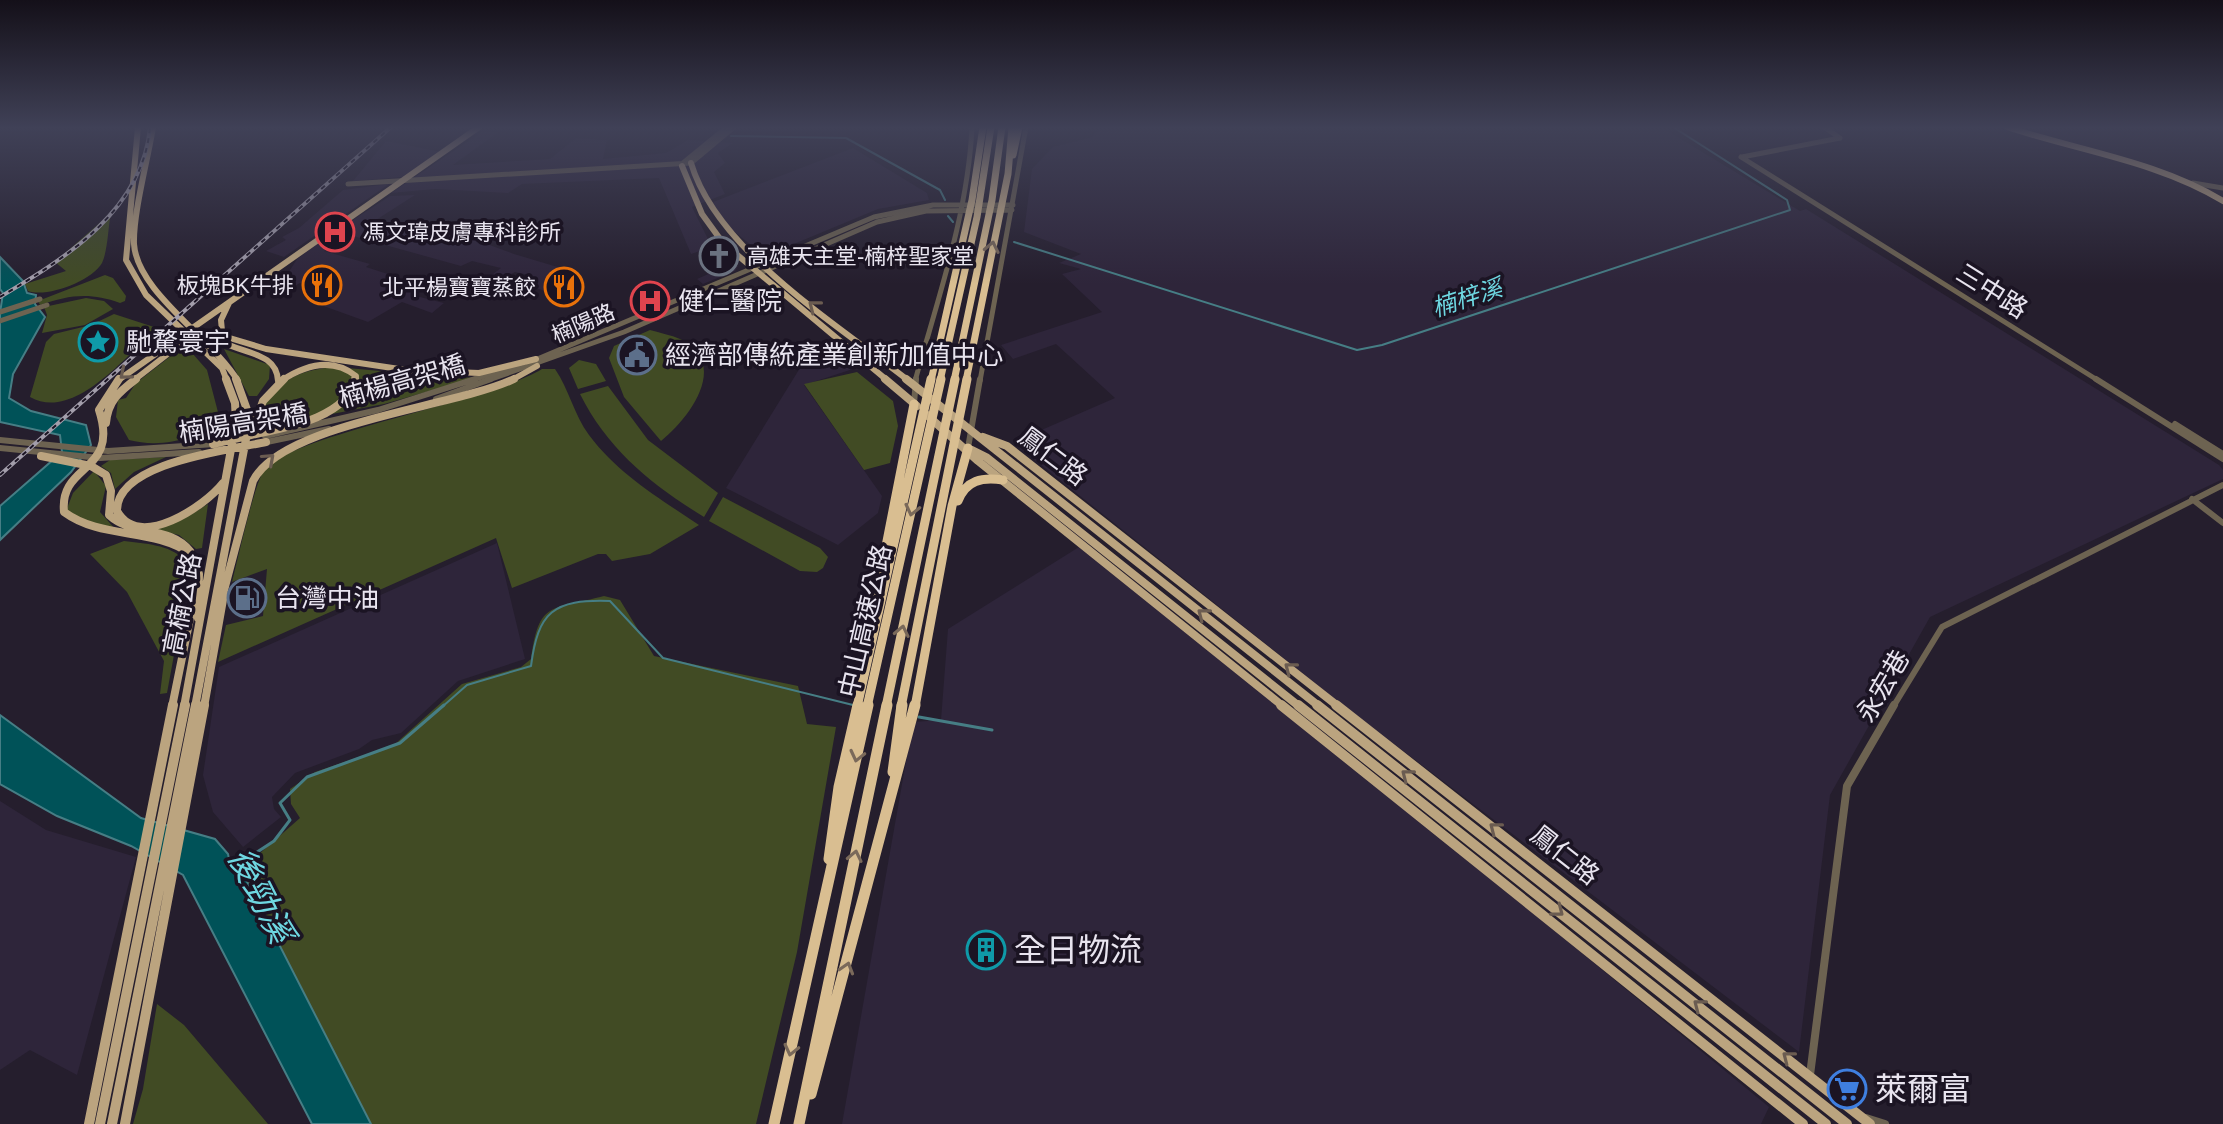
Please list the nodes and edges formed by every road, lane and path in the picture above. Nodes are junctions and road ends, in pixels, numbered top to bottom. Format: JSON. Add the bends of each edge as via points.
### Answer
{"nodes":[{"id":1,"x":133,"y":179,"type":"edge"},
{"id":2,"x":144,"y":179,"type":"edge"},
{"id":3,"x":405,"y":179,"type":"edge"},
{"id":4,"x":420,"y":179,"type":"edge"},
{"id":5,"x":443,"y":179,"type":"edge"},
{"id":6,"x":688,"y":179,"type":"edge"},
{"id":7,"x":698,"y":179,"type":"edge"},
{"id":8,"x":969,"y":179,"type":"edge"},
{"id":9,"x":979,"y":179,"type":"edge"},
{"id":10,"x":981,"y":179,"type":"edge"},
{"id":11,"x":995,"y":179,"type":"edge"},
{"id":12,"x":1007,"y":179,"type":"edge"},
{"id":13,"x":1017,"y":179,"type":"edge"},
{"id":14,"x":1779,"y":179,"type":"edge"},
{"id":15,"x":2187,"y":179,"type":"edge"},
{"id":16,"x":410,"y":180,"type":"joint"},
{"id":17,"x":401,"y":182,"type":"junction"},
{"id":18,"x":2197,"y":182,"type":"junction"},
{"id":19,"x":2223,"y":188,"type":"edge"},
{"id":20,"x":977,"y":200,"type":"junction"},
{"id":21,"x":2223,"y":201,"type":"edge"},
{"id":22,"x":1012,"y":208,"type":"junction"},
{"id":23,"x":966,"y":213,"type":"junction"},
{"id":24,"x":765,"y":267,"type":"junction"},
{"id":25,"x":751,"y":268,"type":"junction"},
{"id":26,"x":758,"y":274,"type":"junction"},
{"id":27,"x":235,"y":297,"type":"junction"},
{"id":28,"x":40,"y":299,"type":"dead end"},
{"id":29,"x":47,"y":305,"type":"dead end"},
{"id":30,"x":0,"y":312,"type":"edge"},
{"id":31,"x":0,"y":321,"type":"edge"},
{"id":32,"x":201,"y":332,"type":"junction"},
{"id":33,"x":223,"y":336,"type":"junction"},
{"id":34,"x":537,"y":363,"type":"junction"},
{"id":35,"x":406,"y":370,"type":"junction"},
{"id":36,"x":278,"y":381,"type":"junction"},
{"id":37,"x":485,"y":381,"type":"junction"},
{"id":38,"x":914,"y":386,"type":"junction"},
{"id":39,"x":914,"y":404,"type":"junction"},
{"id":40,"x":106,"y":425,"type":"junction"},
{"id":41,"x":971,"y":432,"type":"junction"},
{"id":42,"x":0,"y":440,"type":"edge"},
{"id":43,"x":266,"y":442,"type":"junction"},
{"id":44,"x":213,"y":444,"type":"junction"},
{"id":45,"x":0,"y":448,"type":"edge"},
{"id":46,"x":968,"y":448,"type":"junction"},
{"id":47,"x":245,"y":450,"type":"junction"},
{"id":48,"x":41,"y":456,"type":"junction"},
{"id":49,"x":2223,"y":457,"type":"edge"},
{"id":50,"x":226,"y":479,"type":"junction"},
{"id":51,"x":1003,"y":480,"type":"junction"},
{"id":52,"x":2223,"y":485,"type":"edge"},
{"id":53,"x":2192,"y":499,"type":"junction"},
{"id":54,"x":2223,"y":523,"type":"edge"},
{"id":55,"x":944,"y":542,"type":"junction"},
{"id":56,"x":192,"y":555,"type":"junction"},
{"id":57,"x":196,"y":590,"type":"junction"},
{"id":58,"x":216,"y":592,"type":"junction"},
{"id":59,"x":198,"y":610,"type":"junction"},
{"id":60,"x":208,"y":629,"type":"junction"},
{"id":61,"x":187,"y":634,"type":"junction"},
{"id":62,"x":867,"y":657,"type":"junction"},
{"id":63,"x":862,"y":706,"type":"junction"},
{"id":64,"x":906,"y":714,"type":"junction"},
{"id":65,"x":170,"y":808,"type":"junction"},
{"id":66,"x":158,"y":870,"type":"junction"},
{"id":67,"x":1810,"y":1075,"type":"junction"},
{"id":68,"x":1866,"y":1120,"type":"edge"},
{"id":69,"x":89,"y":1124,"type":"edge"},
{"id":70,"x":100,"y":1124,"type":"edge"},
{"id":71,"x":112,"y":1124,"type":"edge"},
{"id":72,"x":125,"y":1124,"type":"edge"},
{"id":73,"x":774,"y":1124,"type":"edge"},
{"id":74,"x":801,"y":1124,"type":"edge"},
{"id":75,"x":1803,"y":1124,"type":"edge"},
{"id":76,"x":1826,"y":1124,"type":"edge"},
{"id":77,"x":1847,"y":1124,"type":"edge"},
{"id":78,"x":1885,"y":1124,"type":"edge"}],
"edges":[{"from":1,"to":50,"type":"main road","name":"高楠公路","via":[[125,245],[131,272],[146,295],[222,368],[235,403]]},
{"from":2,"to":32,"type":"main road","via":[[135,257],[155,292]]},
{"from":3,"to":17,"type":"main road"},
{"from":4,"to":16,"type":"street"},
{"from":5,"to":17,"type":"street"},
{"from":6,"to":25,"type":"main road","via":[[702,214]]},
{"from":7,"to":24,"type":"main road","via":[[712,212]]},
{"from":8,"to":23,"type":"street"},
{"from":9,"to":20,"type":"highway"},
{"from":10,"to":20,"type":"highway","name":"中山高速公路"},
{"from":74,"to":11,"type":"highway","name":"中山高速公路","one_way":true},
{"from":64,"to":12,"type":"highway","one_way":true,"via":[[951,450]]},
{"from":13,"to":22,"type":"street"},
{"from":14,"to":49,"type":"street","name":"三中路"},
{"from":15,"to":18,"type":"main road"},
{"from":16,"to":17,"type":"main road"},
{"from":17,"to":17,"type":"street","via":[[348,184]]},
{"from":17,"to":27,"type":"main road"},
{"from":18,"to":19,"type":"street"},
{"from":18,"to":21,"type":"main road"},
{"from":20,"to":23,"type":"highway","name":"中山高速公路"},
{"from":22,"to":23,"type":"street","name":"楠陽路"},
{"from":22,"to":41,"type":"street"},
{"from":23,"to":24,"type":"street","name":"楠陽路","via":[[919,212],[877,222]]},
{"from":23,"to":38,"type":"street","via":[[957,226]]},
{"from":23,"to":62,"type":"highway"},
{"from":23,"to":63,"type":"highway","name":"中山高速公路","one_way":true,"via":[[962,286]]},
{"from":24,"to":25,"type":"street","name":"楠陽路"},
{"from":24,"to":26,"type":"street","name":"楠陽路"},
{"from":38,"to":24,"type":"main road","one_way":true},
{"from":25,"to":26,"type":"main road"},
{"from":25,"to":34,"type":"street","name":"楠陽路"},
{"from":26,"to":34,"type":"street","name":"楠陽路"},
{"from":26,"to":39,"type":"main road"},
{"from":27,"to":33,"type":"main road","via":[[221,315]]},
{"from":27,"to":40,"type":"main road","one_way":true,"via":[[120,377],[100,406]]},
{"from":28,"to":30,"type":"street"},
{"from":29,"to":31,"type":"street"},
{"from":32,"to":35,"type":"main road","via":[[260,353]]},
{"from":32,"to":47,"type":"main road","name":"高楠公路","via":[[231,364],[248,403]]},
{"from":33,"to":35,"type":"main road"},
{"from":33,"to":36,"type":"main road","via":[[235,350],[274,362]]},
{"from":33,"to":40,"type":"main road","via":[[194,339],[169,353],[112,399]]},
{"from":34,"to":35,"type":"main road","via":[[463,374]]},
{"from":34,"to":37,"type":"street","name":"楠陽路"},
{"from":58,"to":34,"type":"main road","one_way":true,"via":[[253,481],[271,455],[527,374]]},
{"from":36,"to":44,"type":"main road","via":[[303,369],[333,365],[353,372],[357,386],[346,400],[320,415]]},
{"from":36,"to":47,"type":"main road","via":[[260,404]]},
{"from":37,"to":43,"type":"street","name":"楠陽高架橋","via":[[361,421]]},
{"from":37,"to":44,"type":"street","name":"楠楊高架橋","via":[[323,425]]},
{"from":38,"to":39,"type":"street"},
{"from":38,"to":41,"type":"main road"},
{"from":39,"to":46,"type":"main road"},
{"from":39,"to":62,"type":"highway"},
{"from":40,"to":56,"type":"main road","via":[[98,454],[65,491],[64,512],[83,525],[163,539]]},
{"from":41,"to":46,"type":"street"},
{"from":67,"to":41,"type":"main road","name":"鳳仁路","one_way":true,"via":[[1007,446]]},
{"from":77,"to":41,"type":"main road","name":"鳳仁路","one_way":true},
{"from":42,"to":44,"type":"street","name":"楠楊高架橋","via":[[111,452]]},
{"from":43,"to":48,"type":"street","name":"楠陽高架橋","via":[[167,456]]},
{"from":43,"to":50,"type":"main road","via":[[152,471],[126,489],[119,516],[149,524],[179,518],[210,500]]},
{"from":45,"to":48,"type":"street","name":"楠陽高架橋"},
{"from":46,"to":51,"type":"main road","name":"鳳仁路"},
{"from":46,"to":55,"type":"highway"},
{"from":46,"to":76,"type":"main road","name":"鳳仁路","one_way":true,"via":[[986,457]]},
{"from":47,"to":58,"type":"main road","name":"高楠公路"},
{"from":48,"to":56,"type":"main road","via":[[91,466],[106,475],[109,515],[120,525],[176,537]]},
{"from":50,"to":58,"type":"main road","name":"高楠公路"},
{"from":51,"to":55,"type":"highway","via":[[985,478],[965,486]]},
{"from":51,"to":75,"type":"main road","name":"鳳仁路"},
{"from":52,"to":53,"type":"street","name":"永宏巷"},
{"from":53,"to":54,"type":"street"},
{"from":53,"to":67,"type":"street","name":"永宏巷","via":[[1958,618],[1932,640],[1847,786]]},
{"from":55,"to":64,"type":"highway","via":[[925,664]]},
{"from":56,"to":57,"type":"main road","via":[[199,570]]},
{"from":57,"to":59,"type":"main road"},
{"from":57,"to":61,"type":"main road","name":"高楠公路"},
{"from":58,"to":59,"type":"main road"},
{"from":58,"to":60,"type":"main road","name":"高楠公路"},
{"from":58,"to":60,"type":"main road","name":"高楠公路"},
{"from":58,"to":60,"type":"main road","via":[[216,611]]},
{"from":59,"to":60,"type":"main road"},
{"from":59,"to":61,"type":"main road"},
{"from":60,"to":65,"type":"main road","name":"高楠公路"},
{"from":60,"to":65,"type":"main road","name":"高楠公路"},
{"from":61,"to":65,"type":"main road","name":"高楠公路"},
{"from":62,"to":63,"type":"highway"},
{"from":63,"to":73,"type":"highway","name":"中山高速公路","one_way":true},
{"from":74,"to":64,"type":"highway","one_way":true,"via":[[881,851]]},
{"from":65,"to":66,"type":"main road","name":"高楠公路"},
{"from":65,"to":66,"type":"main road","name":"高楠公路"},
{"from":66,"to":69,"type":"main road","name":"高楠公路"},
{"from":66,"to":70,"type":"main road","name":"高楠公路"},
{"from":66,"to":71,"type":"main road","name":"高楠公路"},
{"from":66,"to":72,"type":"main road","name":"高楠公路"},
{"from":67,"to":68,"type":"main road","name":"鳳仁路"},
{"from":68,"to":78,"type":"street"}]}
